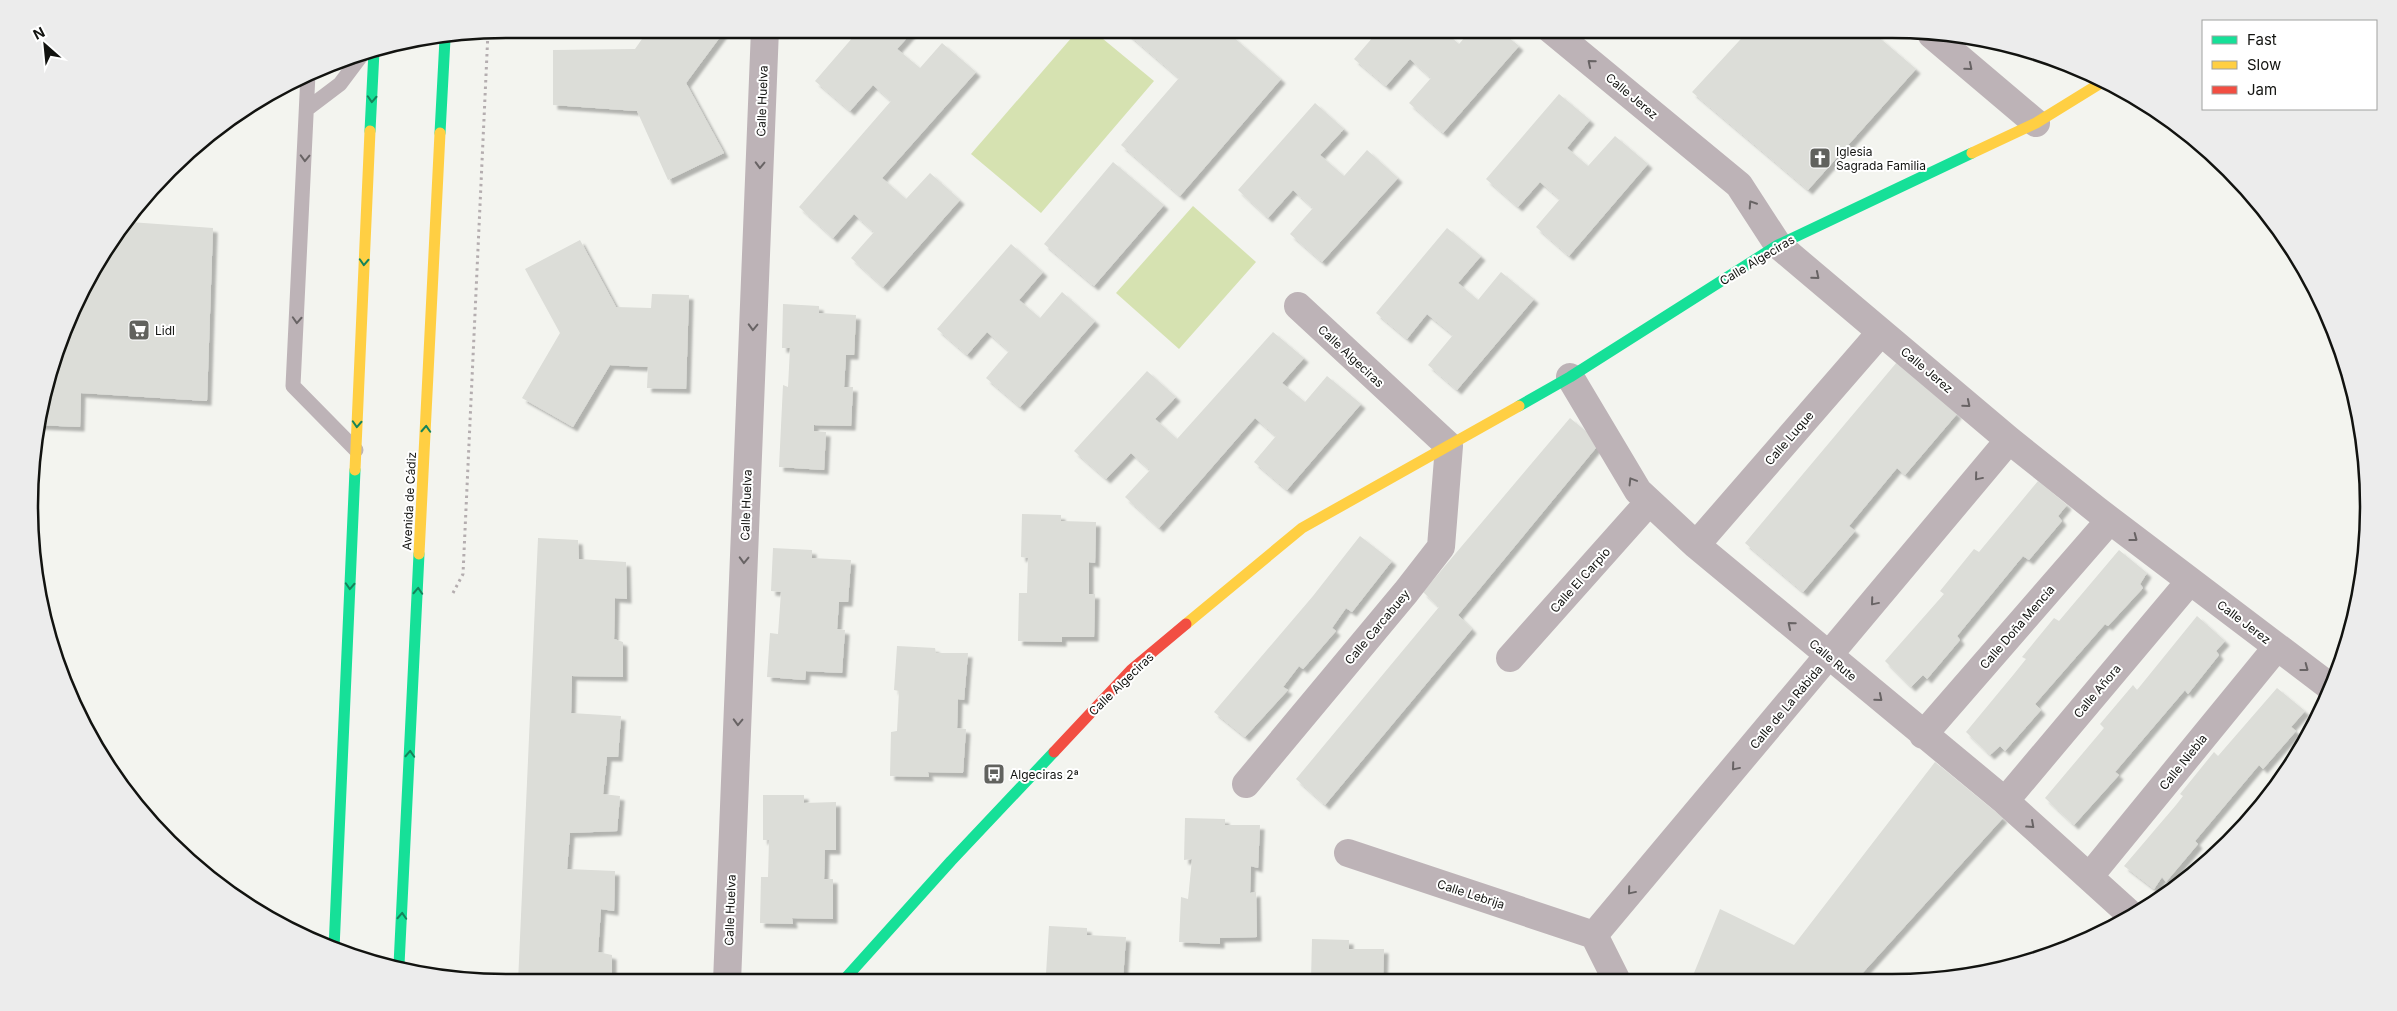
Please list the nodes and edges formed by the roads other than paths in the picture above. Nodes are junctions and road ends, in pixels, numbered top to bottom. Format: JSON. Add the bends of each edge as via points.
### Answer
{"nodes":[{"id":1,"x":765,"y":38,"type":"edge"},
{"id":2,"x":1561,"y":38,"type":"edge"},
{"id":3,"x":1937,"y":40,"type":"edge"},
{"id":4,"x":446,"y":42,"type":"edge"},
{"id":5,"x":374,"y":56,"type":"edge"},
{"id":6,"x":357,"y":61,"type":"edge"},
{"id":7,"x":308,"y":82,"type":"edge"},
{"id":8,"x":2097,"y":85,"type":"edge"},
{"id":9,"x":307,"y":109,"type":"junction"},
{"id":10,"x":2036,"y":123,"type":"junction"},
{"id":11,"x":1778,"y":245,"type":"junction"},
{"id":12,"x":1298,"y":306,"type":"dead end"},
{"id":13,"x":1881,"y":332,"type":"junction"},
{"id":14,"x":1570,"y":377,"type":"junction"},
{"id":15,"x":2009,"y":440,"type":"junction"},
{"id":16,"x":1449,"y":446,"type":"junction"},
{"id":17,"x":356,"y":450,"type":"junction"},
{"id":18,"x":1649,"y":502,"type":"junction"},
{"id":19,"x":2110,"y":520,"type":"junction"},
{"id":20,"x":1696,"y":545,"type":"junction"},
{"id":21,"x":2190,"y":581,"type":"junction"},
{"id":22,"x":2277,"y":647,"type":"junction"},
{"id":23,"x":1828,"y":656,"type":"junction"},
{"id":24,"x":1510,"y":658,"type":"dead end"},
{"id":25,"x":2325,"y":683,"type":"edge"},
{"id":26,"x":1923,"y":735,"type":"junction"},
{"id":27,"x":1246,"y":784,"type":"dead end"},
{"id":28,"x":2005,"y":802,"type":"junction"},
{"id":29,"x":1348,"y":853,"type":"dead end"},
{"id":30,"x":2089,"y":877,"type":"junction"},
{"id":31,"x":2126,"y":911,"type":"edge"},
{"id":32,"x":1594,"y":935,"type":"junction"},
{"id":33,"x":334,"y":941,"type":"edge"},
{"id":34,"x":399,"y":962,"type":"edge"},
{"id":35,"x":727,"y":974,"type":"edge"},
{"id":36,"x":850,"y":974,"type":"edge"},
{"id":37,"x":1614,"y":974,"type":"edge"}],
"edges":[{"from":1,"to":35,"type":"street","name":"Calle Huelva","one_way":true},
{"from":11,"to":2,"type":"street","name":"Calle Jerez","one_way":true,"via":[[1739,185]]},
{"from":3,"to":10,"type":"street","one_way":true},
{"from":34,"to":4,"type":"main road","name":"Avenida de Cádiz","one_way":true},
{"from":5,"to":17,"type":"main road","one_way":true},
{"from":6,"to":9,"type":"lane","via":[[340,84]]},
{"from":7,"to":9,"type":"lane"},
{"from":8,"to":10,"type":"main road","name":"Calle Algeciras"},
{"from":9,"to":17,"type":"lane","one_way":true,"via":[[293,386]]},
{"from":10,"to":11,"type":"main road","name":"Calle Algeciras"},
{"from":11,"to":13,"type":"street","name":"Calle Jerez","one_way":true},
{"from":11,"to":14,"type":"main road","name":"Calle Algeciras"},
{"from":12,"to":16,"type":"street","name":"Calle Algeciras"},
{"from":13,"to":15,"type":"street","name":"Calle Jerez","one_way":true},
{"from":13,"to":20,"type":"street","name":"Calle Luque"},
{"from":14,"to":16,"type":"main road","name":"Calle Algeciras"},
{"from":18,"to":14,"type":"street","name":"Calle Rute","one_way":true,"via":[[1638,491]]},
{"from":15,"to":19,"type":"street","name":"Calle Jerez"},
{"from":15,"to":23,"type":"street","name":"Calle de La Rábida","one_way":true},
{"from":16,"to":27,"type":"street","name":"Calle Carcabuey","via":[[1441,547]]},
{"from":16,"to":36,"type":"main road","name":"Calle Algeciras","via":[[1302,528],[1131,670],[951,861]]},
{"from":17,"to":33,"type":"main road","one_way":true},
{"from":18,"to":20,"type":"street","name":"Calle Rute"},
{"from":18,"to":24,"type":"street","name":"Calle El Carpio"},
{"from":19,"to":21,"type":"street","name":"Calle Jerez","one_way":true},
{"from":19,"to":26,"type":"street","name":"Calle Doña Mencía"},
{"from":23,"to":20,"type":"street","name":"Calle Rute","one_way":true},
{"from":21,"to":22,"type":"street","name":"Calle Jerez"},
{"from":21,"to":28,"type":"street","name":"Calle Añora"},
{"from":22,"to":25,"type":"street","name":"Calle Jerez","one_way":true},
{"from":22,"to":30,"type":"street","name":"Calle Niebla"},
{"from":23,"to":26,"type":"street","name":"Calle Rute","one_way":true},
{"from":23,"to":32,"type":"street","name":"Calle de La Rábida","one_way":true},
{"from":26,"to":28,"type":"street","name":"Calle Rute"},
{"from":28,"to":30,"type":"street","name":"Calle Rute","one_way":true},
{"from":29,"to":32,"type":"street","name":"Calle Lebrija"},
{"from":30,"to":31,"type":"street","name":"Calle Rute"},
{"from":32,"to":37,"type":"street"}]}
